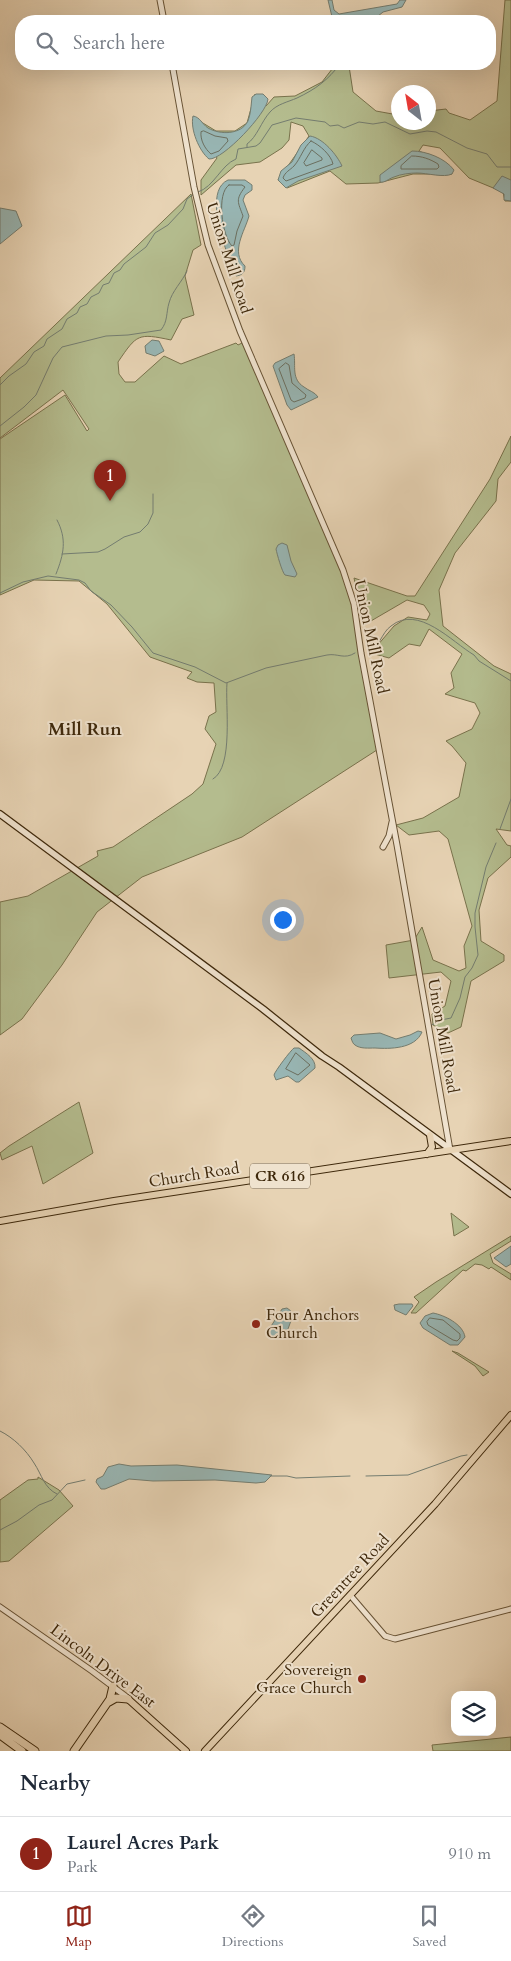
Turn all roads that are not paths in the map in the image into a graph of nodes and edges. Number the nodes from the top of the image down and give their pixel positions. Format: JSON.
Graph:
{"nodes":[{"id":1,"x":160,"y":0,"type":"edge"},
{"id":2,"x":163,"y":15,"type":"edge"},
{"id":3,"x":173,"y":70,"type":"edge"},
{"id":4,"x":0,"y":814,"type":"edge"},
{"id":5,"x":392,"y":819,"type":"junction"},
{"id":6,"x":383,"y":847,"type":"dead end"},
{"id":7,"x":430,"y":1135,"type":"junction"},
{"id":8,"x":511,"y":1141,"type":"edge"},
{"id":9,"x":450,"y":1150,"type":"junction"},
{"id":10,"x":427,"y":1154,"type":"junction"},
{"id":11,"x":511,"y":1194,"type":"edge"},
{"id":12,"x":0,"y":1221,"type":"edge"},
{"id":13,"x":511,"y":1416,"type":"edge"},
{"id":14,"x":350,"y":1595,"type":"junction"},
{"id":15,"x":0,"y":1607,"type":"edge"},
{"id":16,"x":511,"y":1609,"type":"edge"},
{"id":17,"x":113,"y":1686,"type":"junction"},
{"id":18,"x":128,"y":1699,"type":"junction"},
{"id":19,"x":107,"y":1703,"type":"junction"},
{"id":20,"x":0,"y":1727,"type":"edge"},
{"id":21,"x":0,"y":1735,"type":"edge"},
{"id":22,"x":22,"y":1751,"type":"edge"},
{"id":23,"x":36,"y":1751,"type":"edge"},
{"id":24,"x":74,"y":1751,"type":"edge"},
{"id":25,"x":186,"y":1751,"type":"edge"},
{"id":26,"x":205,"y":1751,"type":"edge"}],
"edges":[{"from":1,"to":2,"type":"street"},
{"from":3,"to":5,"type":"street","name":"Union Mill Road"},
{"from":4,"to":7,"type":"main road"},
{"from":5,"to":6,"type":"street"},
{"from":5,"to":9,"type":"street","name":"Union Mill Road"},
{"from":7,"to":9,"type":"main road"},
{"from":7,"to":10,"type":"main road"},
{"from":8,"to":9,"type":"main road","name":"Church Road","number":"CR 616"},
{"from":9,"to":10,"type":"main road","name":"Church Road","number":"CR 616"},
{"from":9,"to":11,"type":"main road"},
{"from":10,"to":12,"type":"main road","name":"Church Road","number":"CR 616"},
{"from":13,"to":14,"type":"main road","name":"Greentree Road"},
{"from":14,"to":16,"type":"street"},
{"from":14,"to":26,"type":"main road","name":"Greentree Road"},
{"from":15,"to":17,"type":"street","name":"Lincoln Drive East"},
{"from":17,"to":18,"type":"street","name":"Lincoln Drive East"},
{"from":17,"to":19,"type":"highway"},
{"from":18,"to":19,"type":"highway"},
{"from":18,"to":25,"type":"main road","name":"Lincoln Drive East"},
{"from":19,"to":24,"type":"highway"},
{"from":20,"to":23,"type":"highway"},
{"from":21,"to":22,"type":"highway"}]}
